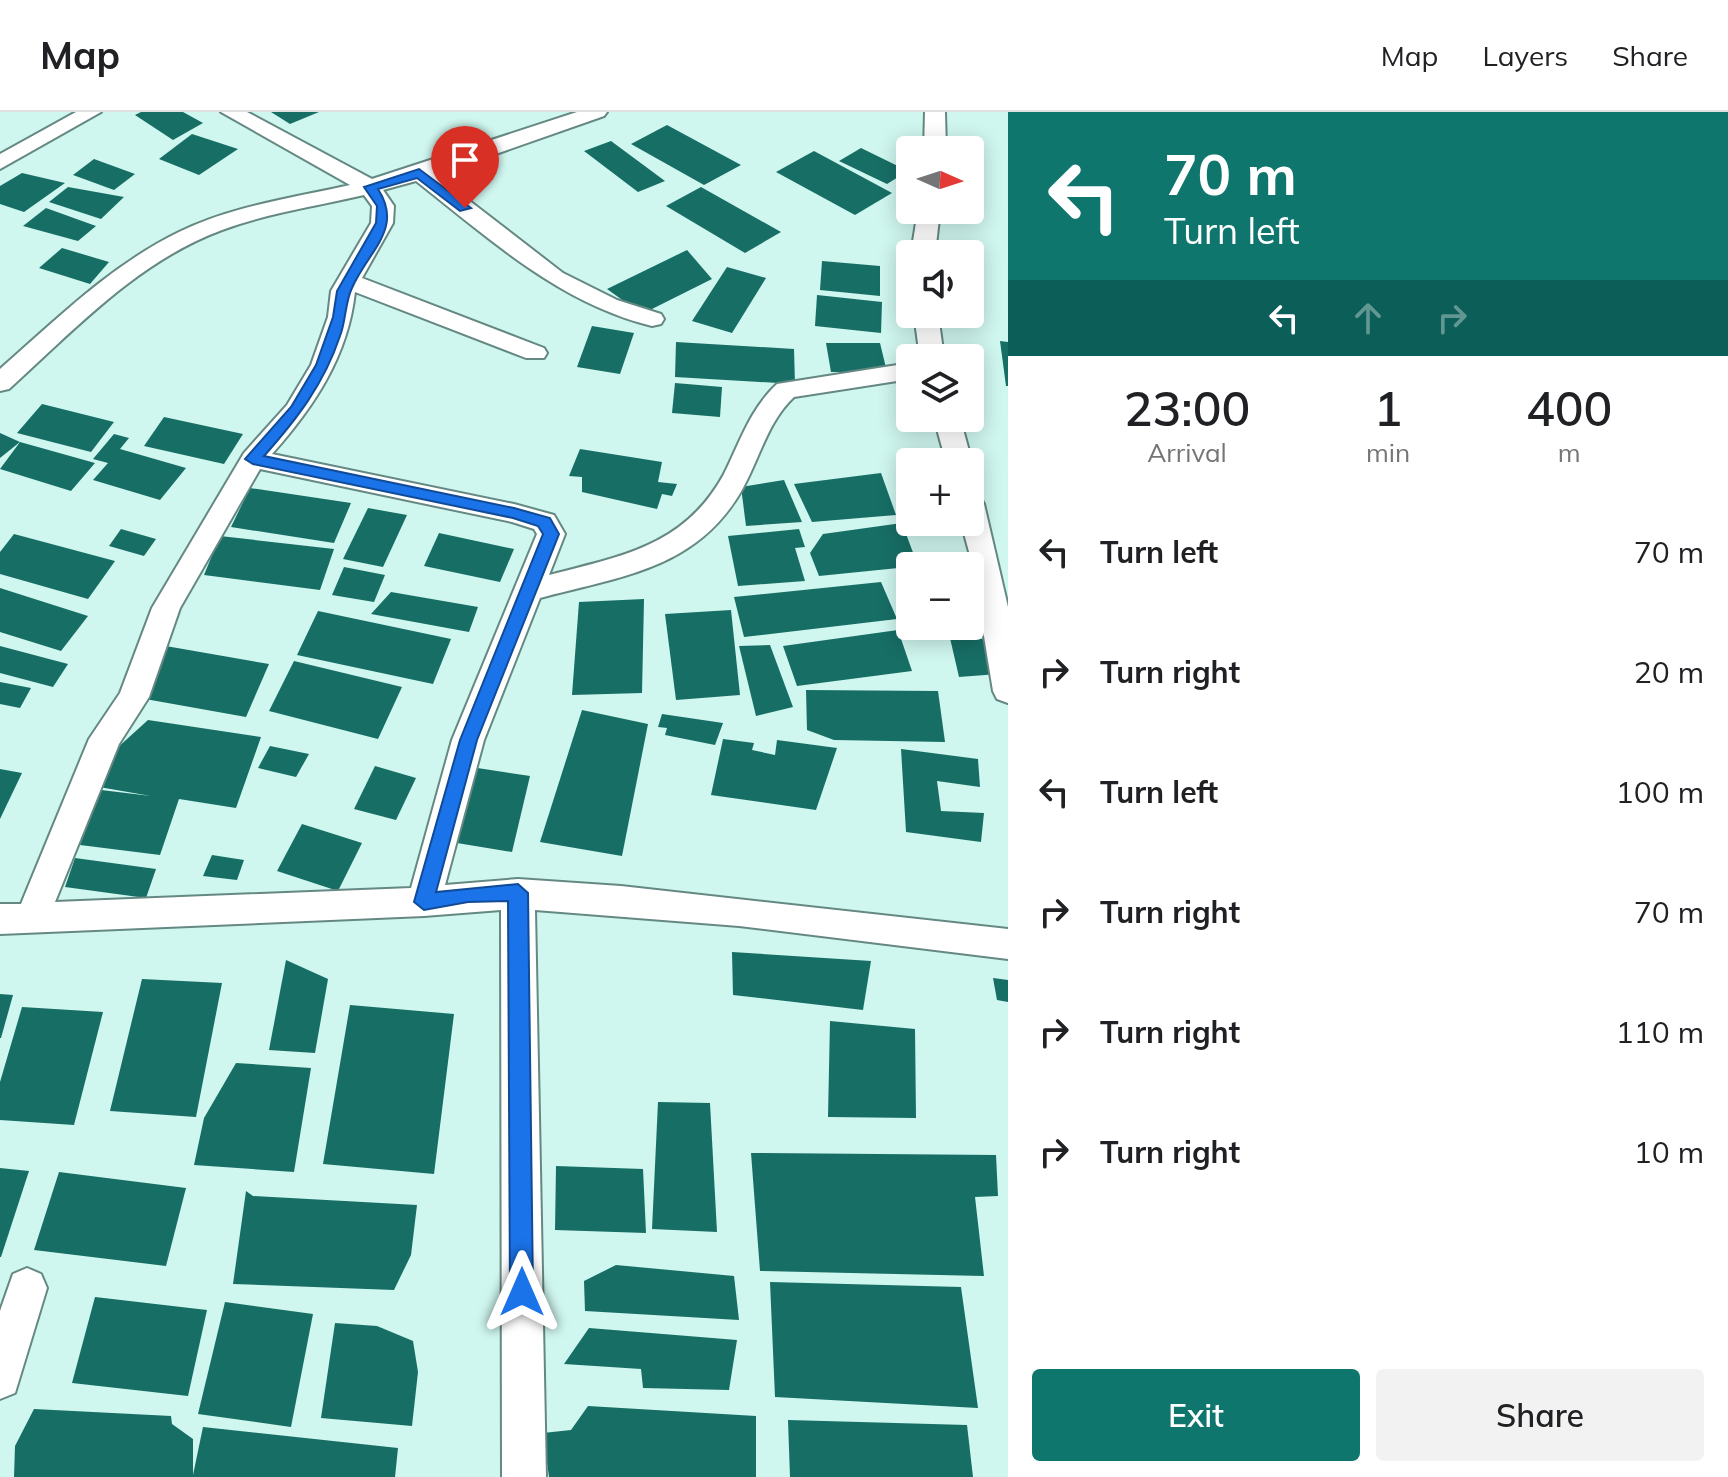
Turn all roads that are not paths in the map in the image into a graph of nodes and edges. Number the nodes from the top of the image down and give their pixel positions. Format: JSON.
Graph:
{"nodes":[{"id":1,"x":91,"y":112,"type":"edge"},
{"id":2,"x":231,"y":112,"type":"edge"},
{"id":3,"x":597,"y":112,"type":"edge"},
{"id":4,"x":935,"y":112,"type":"edge"},
{"id":5,"x":935,"y":136,"type":"edge"},
{"id":6,"x":0,"y":163,"type":"edge"},
{"id":7,"x":419,"y":173,"type":"junction"},
{"id":8,"x":370,"y":187,"type":"junction"},
{"id":9,"x":349,"y":281,"type":"junction"},
{"id":10,"x":652,"y":319,"type":"dead end"},
{"id":11,"x":535,"y":353,"type":"dead end"},
{"id":12,"x":896,"y":373,"type":"edge"},
{"id":13,"x":0,"y":383,"type":"edge"},
{"id":14,"x":253,"y":459,"type":"junction"},
{"id":15,"x":979,"y":536,"type":"edge"},
{"id":16,"x":531,"y":590,"type":"junction"},
{"id":17,"x":1008,"y":691,"type":"edge"},
{"id":18,"x":518,"y":893,"type":"junction"},
{"id":19,"x":424,"y":902,"type":"junction"},
{"id":20,"x":16,"y":919,"type":"edge"},
{"id":21,"x":1008,"y":944,"type":"edge"},
{"id":22,"x":27,"y":1288,"type":"dead end"},
{"id":23,"x":0,"y":1378,"type":"edge"},
{"id":24,"x":524,"y":1477,"type":"edge"}],
"edges":[{"from":1,"to":6,"type":"street"},
{"from":2,"to":8,"type":"street"},
{"from":3,"to":7,"type":"street"},
{"from":4,"to":5,"type":"street"},
{"from":7,"to":8,"type":"street"},
{"from":7,"to":10,"type":"street"},
{"from":8,"to":9,"type":"street"},
{"from":8,"to":13,"type":"street"},
{"from":9,"to":11,"type":"street"},
{"from":9,"to":14,"type":"street"},
{"from":12,"to":16,"type":"street"},
{"from":14,"to":16,"type":"street"},
{"from":14,"to":20,"type":"street"},
{"from":15,"to":17,"type":"street"},
{"from":16,"to":19,"type":"street"},
{"from":18,"to":19,"type":"street"},
{"from":18,"to":21,"type":"street"},
{"from":18,"to":24,"type":"street"},
{"from":19,"to":20,"type":"street"},
{"from":22,"to":23,"type":"street"}]}
